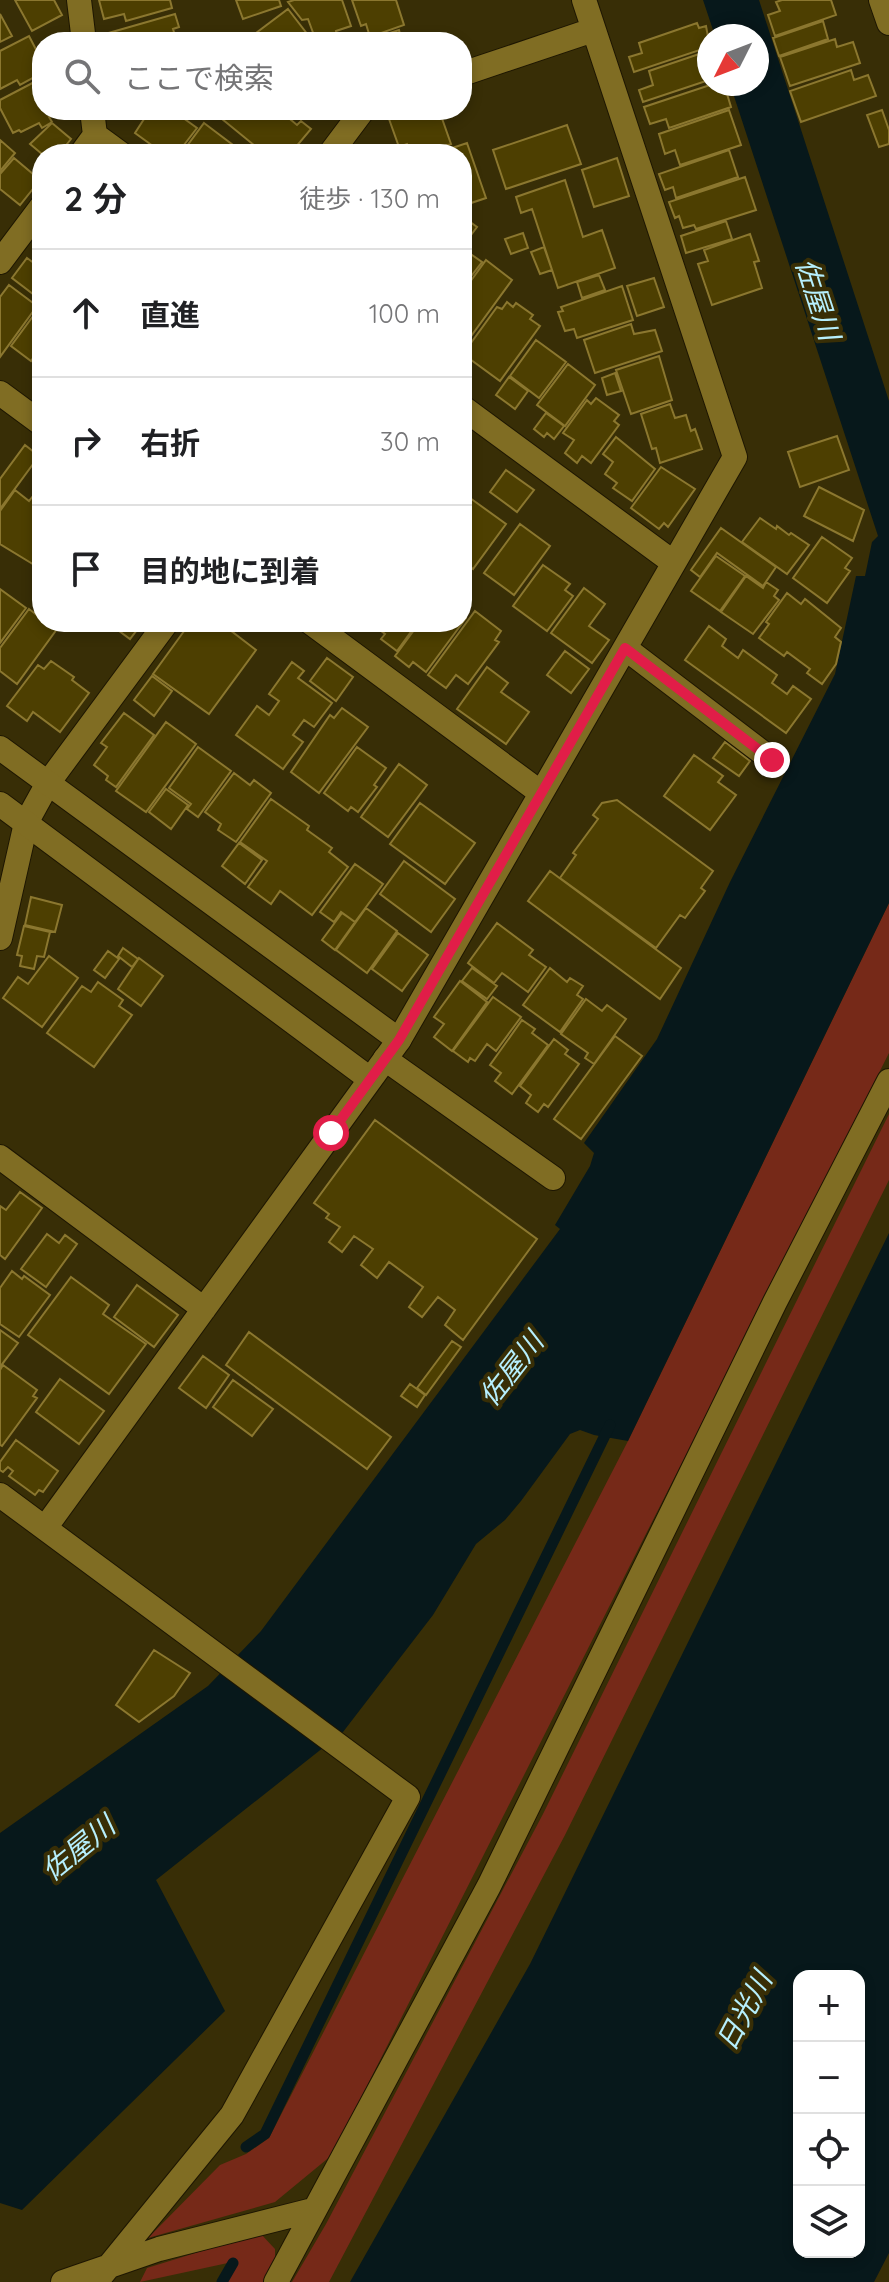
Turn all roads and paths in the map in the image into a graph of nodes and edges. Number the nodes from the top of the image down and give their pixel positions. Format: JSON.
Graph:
{"nodes":[{"id":1,"x":79,"y":0,"type":"edge"},
{"id":2,"x":584,"y":0,"type":"edge"},
{"id":3,"x":881,"y":0,"type":"edge"},
{"id":4,"x":889,"y":23,"type":"edge"},
{"id":5,"x":593,"y":30,"type":"junction"},
{"id":6,"x":83,"y":32,"type":"edge"},
{"id":7,"x":472,"y":71,"type":"edge"},
{"id":8,"x":91,"y":120,"type":"edge"},
{"id":9,"x":356,"y":120,"type":"edge"},
{"id":10,"x":88,"y":144,"type":"edge"},
{"id":11,"x":338,"y":144,"type":"edge"},
{"id":12,"x":32,"y":219,"type":"edge"},
{"id":13,"x":0,"y":262,"type":"edge"},
{"id":14,"x":0,"y":393,"type":"edge"},
{"id":15,"x":472,"y":414,"type":"edge"},
{"id":16,"x":32,"y":417,"type":"edge"},
{"id":17,"x":674,"y":563,"type":"junction"},
{"id":18,"x":160,"y":632,"type":"edge"},
{"id":19,"x":324,"y":632,"type":"edge"},
{"id":20,"x":625,"y":648,"type":"junction"},
{"id":21,"x":0,"y":748,"type":"edge"},
{"id":22,"x":772,"y":760,"type":"dead end"},
{"id":23,"x":48,"y":783,"type":"junction"},
{"id":24,"x":541,"y":793,"type":"junction"},
{"id":25,"x":0,"y":804,"type":"edge"},
{"id":26,"x":26,"y":823,"type":"junction"},
{"id":27,"x":0,"y":938,"type":"edge"},
{"id":28,"x":392,"y":1049,"type":"junction"},
{"id":29,"x":370,"y":1079,"type":"junction"},
{"id":30,"x":889,"y":1081,"type":"edge"},
{"id":31,"x":0,"y":1157,"type":"edge"},
{"id":32,"x":553,"y":1178,"type":"dead end"},
{"id":33,"x":204,"y":1309,"type":"junction"},
{"id":34,"x":0,"y":1495,"type":"edge"},
{"id":35,"x":45,"y":1528,"type":"junction"},
{"id":36,"x":313,"y":2210,"type":"junction"},
{"id":37,"x":101,"y":2274,"type":"edge"},
{"id":38,"x":63,"y":2282,"type":"edge"},
{"id":39,"x":276,"y":2282,"type":"edge"}],
"edges":[{"from":1,"to":6,"type":"street"},
{"from":2,"to":5,"type":"street"},
{"from":3,"to":4,"type":"street"},
{"from":5,"to":7,"type":"street"},
{"from":5,"to":17,"type":"street"},
{"from":8,"to":10,"type":"street"},
{"from":9,"to":11,"type":"street"},
{"from":12,"to":13,"type":"street"},
{"from":14,"to":16,"type":"street"},
{"from":15,"to":17,"type":"street"},
{"from":17,"to":20,"type":"street"},
{"from":18,"to":23,"type":"street"},
{"from":19,"to":24,"type":"street"},
{"from":20,"to":22,"type":"street"},
{"from":20,"to":24,"type":"street"},
{"from":21,"to":23,"type":"street"},
{"from":23,"to":26,"type":"street"},
{"from":23,"to":28,"type":"street"},
{"from":24,"to":28,"type":"street"},
{"from":25,"to":26,"type":"street"},
{"from":26,"to":27,"type":"street"},
{"from":26,"to":29,"type":"street"},
{"from":28,"to":29,"type":"street"},
{"from":28,"to":32,"type":"street"},
{"from":29,"to":33,"type":"street"},
{"from":30,"to":36,"type":"street"},
{"from":31,"to":33,"type":"street"},
{"from":33,"to":35,"type":"street"},
{"from":34,"to":35,"type":"street"},
{"from":35,"to":37,"type":"street"},
{"from":36,"to":37,"type":"street"},
{"from":36,"to":39,"type":"street"},
{"from":37,"to":38,"type":"street"}]}
